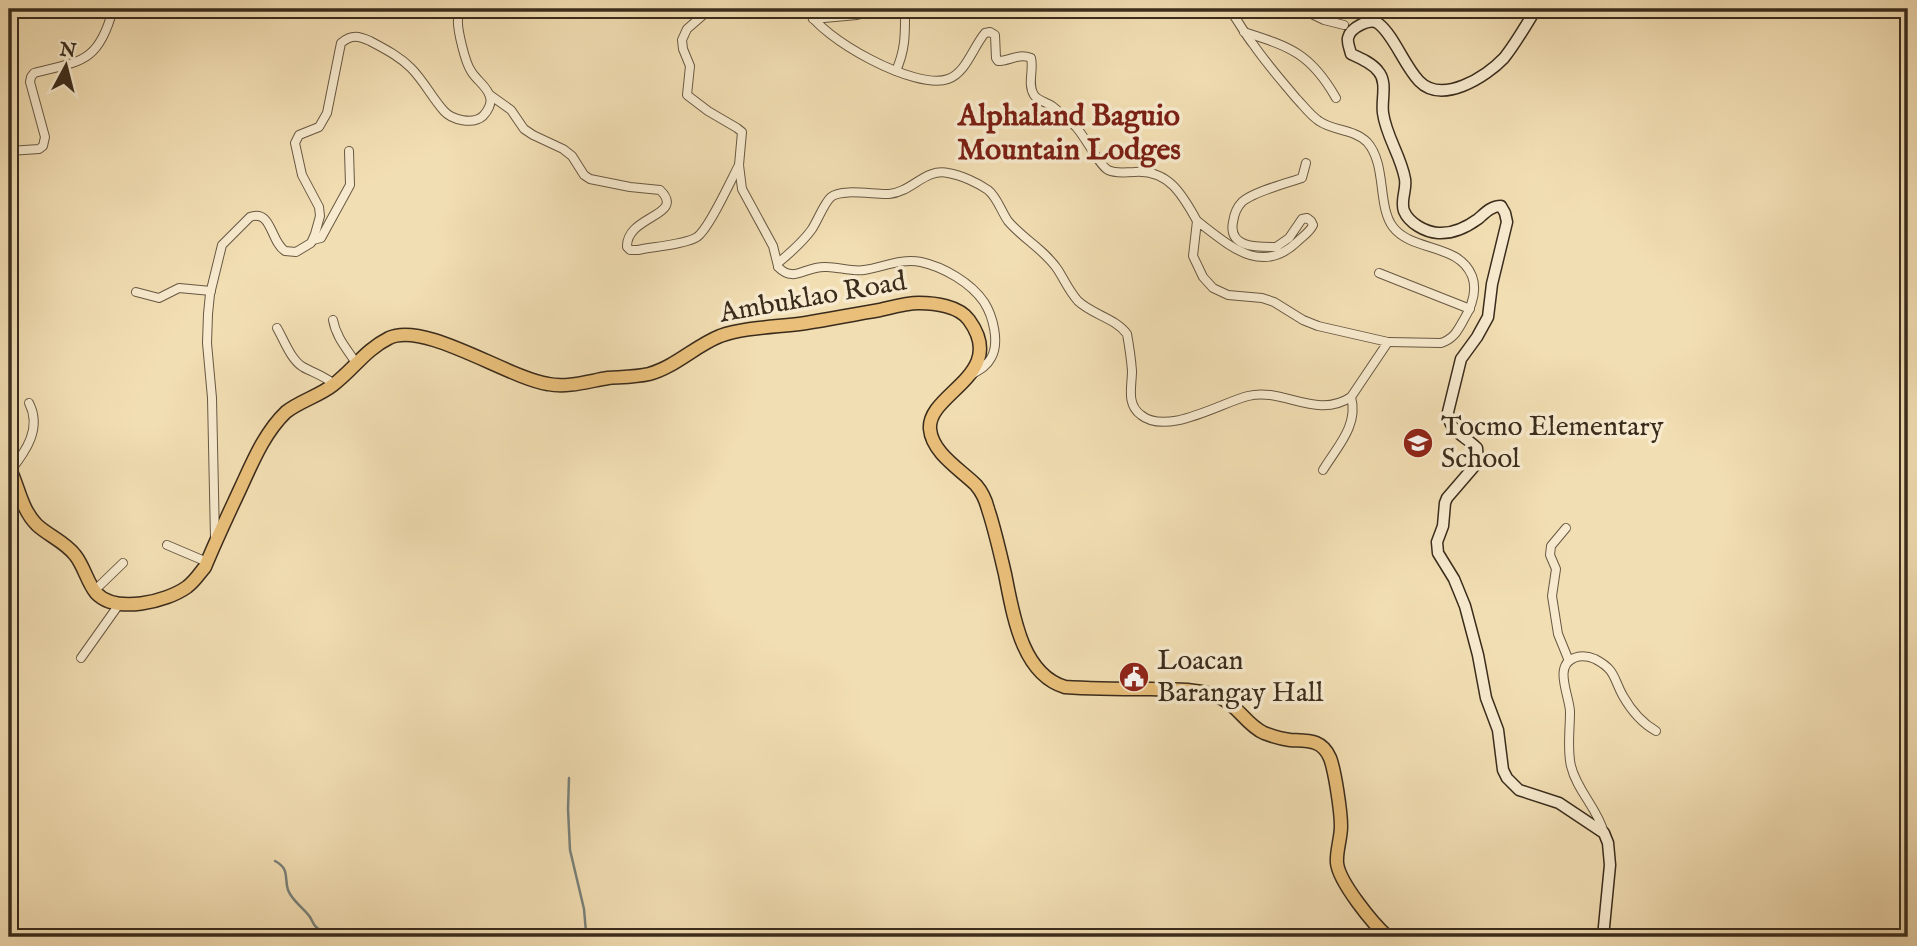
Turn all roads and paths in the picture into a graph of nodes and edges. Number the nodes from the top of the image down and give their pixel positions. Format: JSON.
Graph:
{"nodes":[{"id":1,"x":113,"y":9,"type":"edge"},
{"id":2,"x":461,"y":9,"type":"edge"},
{"id":3,"x":710,"y":9,"type":"edge"},
{"id":4,"x":807,"y":9,"type":"edge"},
{"id":5,"x":884,"y":9,"type":"edge"},
{"id":6,"x":905,"y":9,"type":"edge"},
{"id":7,"x":1229,"y":9,"type":"edge"},
{"id":8,"x":1301,"y":9,"type":"edge"},
{"id":9,"x":1536,"y":9,"type":"edge"},
{"id":10,"x":813,"y":19,"type":"junction"},
{"id":11,"x":1344,"y":25,"type":"dead end"},
{"id":12,"x":1244,"y":32,"type":"junction"},
{"id":13,"x":896,"y":71,"type":"junction"},
{"id":14,"x":490,"y":95,"type":"junction"},
{"id":15,"x":1336,"y":98,"type":"dead end"},
{"id":16,"x":9,"y":151,"type":"edge"},
{"id":17,"x":349,"y":152,"type":"dead end"},
{"id":18,"x":1306,"y":163,"type":"dead end"},
{"id":19,"x":739,"y":165,"type":"junction"},
{"id":20,"x":1197,"y":221,"type":"junction"},
{"id":21,"x":313,"y":240,"type":"junction"},
{"id":22,"x":773,"y":246,"type":"junction"},
{"id":23,"x":789,"y":254,"type":"junction"},
{"id":24,"x":778,"y":267,"type":"junction"},
{"id":25,"x":1379,"y":273,"type":"dead end"},
{"id":26,"x":211,"y":291,"type":"junction"},
{"id":27,"x":136,"y":292,"type":"dead end"},
{"id":28,"x":1470,"y":309,"type":"junction"},
{"id":29,"x":333,"y":320,"type":"dead end"},
{"id":30,"x":277,"y":328,"type":"dead end"},
{"id":31,"x":1388,"y":342,"type":"junction"},
{"id":32,"x":356,"y":363,"type":"junction"},
{"id":33,"x":969,"y":376,"type":"junction"},
{"id":34,"x":334,"y":384,"type":"junction"},
{"id":35,"x":1351,"y":397,"type":"junction"},
{"id":36,"x":29,"y":403,"type":"dead end"},
{"id":37,"x":10,"y":469,"type":"edge"},
{"id":38,"x":1323,"y":470,"type":"dead end"},
{"id":39,"x":1566,"y":528,"type":"dead end"},
{"id":40,"x":215,"y":542,"type":"junction"},
{"id":41,"x":167,"y":545,"type":"dead end"},
{"id":42,"x":207,"y":562,"type":"junction"},
{"id":43,"x":124,"y":563,"type":"dead end"},
{"id":44,"x":95,"y":590,"type":"junction"},
{"id":45,"x":120,"y":603,"type":"junction"},
{"id":46,"x":81,"y":658,"type":"dead end"},
{"id":47,"x":1569,"y":661,"type":"junction"},
{"id":48,"x":1656,"y":732,"type":"dead end"},
{"id":49,"x":1604,"y":833,"type":"junction"},
{"id":50,"x":1388,"y":937,"type":"edge"},
{"id":51,"x":1603,"y":937,"type":"edge"}],
"edges":[{"from":1,"to":16,"type":"street"},
{"from":2,"to":14,"type":"street"},
{"from":3,"to":19,"type":"street"},
{"from":4,"to":10,"type":"street"},
{"from":5,"to":10,"type":"street"},
{"from":6,"to":13,"type":"street"},
{"from":7,"to":12,"type":"street"},
{"from":8,"to":11,"type":"street"},
{"from":9,"to":49,"type":"street"},
{"from":10,"to":13,"type":"street"},
{"from":12,"to":15,"type":"street"},
{"from":12,"to":28,"type":"street"},
{"from":13,"to":20,"type":"street"},
{"from":14,"to":19,"type":"street"},
{"from":14,"to":21,"type":"street"},
{"from":17,"to":21,"type":"street"},
{"from":18,"to":20,"type":"street"},
{"from":19,"to":22,"type":"street"},
{"from":20,"to":31,"type":"street"},
{"from":21,"to":26,"type":"street"},
{"from":22,"to":23,"type":"street"},
{"from":22,"to":24,"type":"street"},
{"from":23,"to":24,"type":"street"},
{"from":23,"to":35,"type":"street"},
{"from":24,"to":33,"type":"street"},
{"from":25,"to":28,"type":"street"},
{"from":26,"to":27,"type":"street"},
{"from":26,"to":40,"type":"street"},
{"from":28,"to":31,"type":"street"},
{"from":29,"to":32,"type":"street"},
{"from":30,"to":34,"type":"street"},
{"from":31,"to":35,"type":"street"},
{"from":32,"to":33,"type":"main road","name":"Ambuklao Road"},
{"from":32,"to":34,"type":"main road","name":"Ambuklao Road"},
{"from":33,"to":50,"type":"main road","name":"Ambuklao Road"},
{"from":34,"to":40,"type":"main road","name":"Ambuklao Road"},
{"from":35,"to":38,"type":"street"},
{"from":36,"to":37,"type":"street"},
{"from":37,"to":44,"type":"main road"},
{"from":39,"to":47,"type":"street"},
{"from":40,"to":42,"type":"main road","name":"Ambuklao Road"},
{"from":41,"to":42,"type":"street"},
{"from":42,"to":45,"type":"main road","name":"Ambuklao Road"},
{"from":43,"to":44,"type":"street"},
{"from":44,"to":45,"type":"main road"},
{"from":45,"to":46,"type":"street"},
{"from":47,"to":48,"type":"street"},
{"from":47,"to":49,"type":"street"},
{"from":49,"to":51,"type":"street"}]}
